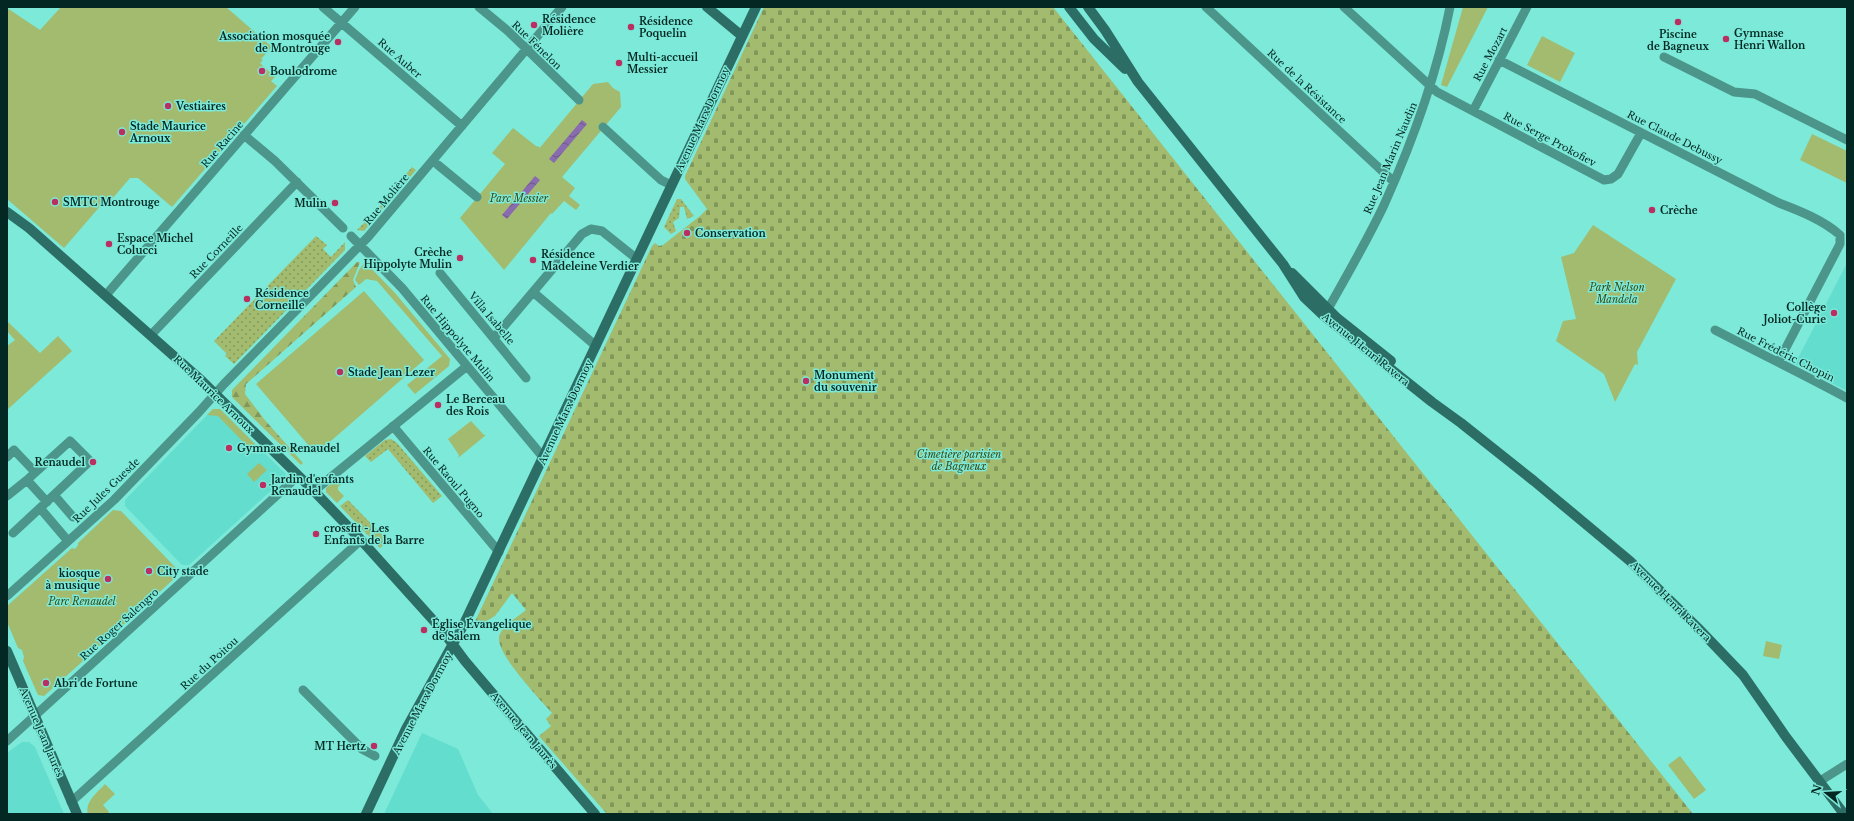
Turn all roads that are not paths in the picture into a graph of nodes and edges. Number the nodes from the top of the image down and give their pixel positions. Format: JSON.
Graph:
{"nodes":[{"id":1,"x":323,"y":7,"type":"edge"},
{"id":2,"x":355,"y":7,"type":"edge"},
{"id":3,"x":479,"y":7,"type":"edge"},
{"id":4,"x":562,"y":7,"type":"edge"},
{"id":5,"x":708,"y":7,"type":"edge"},
{"id":6,"x":756,"y":7,"type":"edge"},
{"id":7,"x":1069,"y":7,"type":"edge"},
{"id":8,"x":1206,"y":7,"type":"edge"},
{"id":9,"x":1344,"y":7,"type":"edge"},
{"id":10,"x":1450,"y":7,"type":"edge"},
{"id":11,"x":1527,"y":7,"type":"edge"},
{"id":12,"x":1092,"y":9,"type":"edge"},
{"id":13,"x":341,"y":22,"type":"junction"},
{"id":14,"x":742,"y":36,"type":"junction"},
{"id":15,"x":526,"y":50,"type":"junction"},
{"id":16,"x":1664,"y":57,"type":"dead end"},
{"id":17,"x":1499,"y":60,"type":"junction"},
{"id":18,"x":1138,"y":82,"type":"junction"},
{"id":19,"x":1430,"y":87,"type":"junction"},
{"id":20,"x":579,"y":100,"type":"dead end"},
{"id":21,"x":1473,"y":111,"type":"junction"},
{"id":22,"x":462,"y":126,"type":"junction"},
{"id":23,"x":604,"y":127,"type":"dead end"},
{"id":24,"x":1641,"y":133,"type":"junction"},
{"id":25,"x":244,"y":135,"type":"junction"},
{"id":26,"x":1847,"y":140,"type":"edge"},
{"id":27,"x":438,"y":165,"type":"dead end"},
{"id":28,"x":297,"y":182,"type":"junction"},
{"id":29,"x":1393,"y":182,"type":"junction"},
{"id":30,"x":671,"y":185,"type":"junction"},
{"id":31,"x":477,"y":197,"type":"dead end"},
{"id":32,"x":7,"y":212,"type":"edge"},
{"id":33,"x":343,"y":228,"type":"dead end"},
{"id":34,"x":351,"y":236,"type":"dead end"},
{"id":35,"x":360,"y":245,"type":"junction"},
{"id":36,"x":637,"y":259,"type":"junction"},
{"id":37,"x":1283,"y":264,"type":"junction"},
{"id":38,"x":440,"y":273,"type":"dead end"},
{"id":39,"x":533,"y":292,"type":"junction"},
{"id":40,"x":106,"y":296,"type":"junction"},
{"id":41,"x":1328,"y":309,"type":"junction"},
{"id":42,"x":1715,"y":330,"type":"dead end"},
{"id":43,"x":151,"y":335,"type":"junction"},
{"id":44,"x":494,"y":338,"type":"junction"},
{"id":45,"x":596,"y":346,"type":"junction"},
{"id":46,"x":1779,"y":361,"type":"junction"},
{"id":47,"x":467,"y":366,"type":"junction"},
{"id":48,"x":526,"y":378,"type":"dead end"},
{"id":49,"x":215,"y":394,"type":"junction"},
{"id":50,"x":1847,"y":398,"type":"edge"},
{"id":51,"x":1461,"y":423,"type":"junction"},
{"id":52,"x":393,"y":426,"type":"junction"},
{"id":53,"x":7,"y":457,"type":"edge"},
{"id":54,"x":544,"y":457,"type":"junction"},
{"id":55,"x":35,"y":472,"type":"junction"},
{"id":56,"x":298,"y":476,"type":"junction"},
{"id":57,"x":27,"y":480,"type":"junction"},
{"id":58,"x":314,"y":491,"type":"junction"},
{"id":59,"x":54,"y":495,"type":"junction"},
{"id":60,"x":7,"y":496,"type":"edge"},
{"id":61,"x":43,"y":505,"type":"junction"},
{"id":62,"x":73,"y":517,"type":"dead end"},
{"id":63,"x":13,"y":533,"type":"dead end"},
{"id":64,"x":361,"y":540,"type":"junction"},
{"id":65,"x":68,"y":541,"type":"junction"},
{"id":66,"x":499,"y":552,"type":"junction"},
{"id":67,"x":7,"y":596,"type":"edge"},
{"id":68,"x":454,"y":645,"type":"junction"},
{"id":69,"x":7,"y":650,"type":"edge"},
{"id":70,"x":303,"y":690,"type":"dead end"},
{"id":71,"x":35,"y":716,"type":"junction"},
{"id":72,"x":7,"y":741,"type":"edge"},
{"id":73,"x":375,"y":756,"type":"dead end"},
{"id":74,"x":1847,"y":764,"type":"edge"},
{"id":75,"x":1820,"y":781,"type":"junction"},
{"id":76,"x":72,"y":802,"type":"junction"},
{"id":77,"x":77,"y":814,"type":"edge"},
{"id":78,"x":366,"y":814,"type":"edge"},
{"id":79,"x":595,"y":814,"type":"edge"},
{"id":80,"x":1844,"y":814,"type":"edge"}],
"edges":[{"from":1,"to":13,"type":"street","name":"Rue Auber"},
{"from":2,"to":13,"type":"street","name":"Rue Racine"},
{"from":3,"to":15,"type":"street","name":"Rue Fénelon"},
{"from":4,"to":15,"type":"street","name":"Rue Molière"},
{"from":5,"to":14,"type":"street"},
{"from":6,"to":14,"type":"street","name":"Avenue Marx Dormoy"},
{"from":7,"to":18,"type":"street","name":"Avenue Henri Ravera"},
{"from":8,"to":29,"type":"street","name":"Rue de la Résistance"},
{"from":9,"to":19,"type":"street","name":"Rue Serge Prokofiev"},
{"from":10,"to":19,"type":"street","name":"Rue Jean Marin Naudin"},
{"from":11,"to":17,"type":"street","name":"Rue Mozart"},
{"from":12,"to":18,"type":"street","name":"Avenue Henri Ravera"},
{"from":13,"to":22,"type":"street","name":"Rue Auber"},
{"from":13,"to":25,"type":"street","name":"Rue Racine"},
{"from":14,"to":30,"type":"street","name":"Avenue Marx Dormoy"},
{"from":15,"to":20,"type":"street","name":"Rue Fénelon"},
{"from":15,"to":22,"type":"street","name":"Rue Molière"},
{"from":16,"to":26,"type":"street"},
{"from":17,"to":21,"type":"street","name":"Rue Mozart"},
{"from":17,"to":24,"type":"street","name":"Rue Claude Debussy"},
{"from":18,"to":37,"type":"street","name":"Avenue Henri Ravera"},
{"from":19,"to":21,"type":"street","name":"Rue Serge Prokofiev"},
{"from":19,"to":29,"type":"street","name":"Rue Jean Marin Naudin"},
{"from":21,"to":24,"type":"street","name":"Rue Serge Prokofiev"},
{"from":22,"to":35,"type":"street","name":"Rue Molière"},
{"from":23,"to":30,"type":"street"},
{"from":24,"to":46,"type":"street","name":"Rue Claude Debussy"},
{"from":25,"to":28,"type":"street"},
{"from":25,"to":40,"type":"street","name":"Rue Racine"},
{"from":27,"to":31,"type":"street"},
{"from":28,"to":33,"type":"street"},
{"from":28,"to":43,"type":"street","name":"Rue Corneille"},
{"from":29,"to":41,"type":"street","name":"Rue Jean Marin Naudin"},
{"from":30,"to":36,"type":"street","name":"Avenue Marx Dormoy"},
{"from":32,"to":40,"type":"street","name":"Rue Maurice Arnoux"},
{"from":34,"to":35,"type":"street","name":"Rue Hippolyte Mulin"},
{"from":35,"to":47,"type":"street","name":"Rue Hippolyte Mulin"},
{"from":35,"to":49,"type":"street","name":"Rue Molière"},
{"from":36,"to":39,"type":"street"},
{"from":36,"to":45,"type":"street","name":"Avenue Marx Dormoy"},
{"from":37,"to":41,"type":"street","name":"Avenue Henri Ravera"},
{"from":37,"to":51,"type":"street","name":"Avenue Henri Ravera"},
{"from":38,"to":44,"type":"street","name":"Villa Isabelle"},
{"from":39,"to":44,"type":"street"},
{"from":39,"to":45,"type":"street"},
{"from":40,"to":43,"type":"street","name":"Rue Maurice Arnoux"},
{"from":41,"to":51,"type":"street","name":"Avenue Henri Ravera"},
{"from":42,"to":46,"type":"street","name":"Rue Frédéric Chopin"},
{"from":43,"to":49,"type":"street","name":"Rue Maurice Arnoux"},
{"from":44,"to":48,"type":"street","name":"Villa Isabelle"},
{"from":45,"to":54,"type":"street","name":"Avenue Marx Dormoy"},
{"from":46,"to":50,"type":"street","name":"Rue Frédéric Chopin"},
{"from":47,"to":52,"type":"street"},
{"from":47,"to":54,"type":"street","name":"Rue Hippolyte Mulin"},
{"from":49,"to":56,"type":"street","name":"Rue Maurice Arnoux"},
{"from":49,"to":65,"type":"street","name":"Rue Jules Guesde"},
{"from":51,"to":75,"type":"street","name":"Avenue Henri Ravera"},
{"from":52,"to":58,"type":"street"},
{"from":52,"to":66,"type":"street","name":"Rue Raoul Pugno"},
{"from":53,"to":55,"type":"street"},
{"from":54,"to":66,"type":"street","name":"Avenue Marx Dormoy"},
{"from":55,"to":57,"type":"street"},
{"from":55,"to":59,"type":"street"},
{"from":56,"to":58,"type":"street","name":"Rue Maurice Arnoux"},
{"from":56,"to":71,"type":"street","name":"Rue Roger Salengro"},
{"from":57,"to":60,"type":"street"},
{"from":57,"to":61,"type":"street"},
{"from":58,"to":64,"type":"street","name":"Rue Maurice Arnoux"},
{"from":59,"to":61,"type":"street"},
{"from":59,"to":62,"type":"street"},
{"from":61,"to":63,"type":"street"},
{"from":61,"to":65,"type":"street"},
{"from":64,"to":68,"type":"street","name":"Rue Maurice Arnoux"},
{"from":64,"to":76,"type":"street","name":"Rue du Poitou"},
{"from":65,"to":67,"type":"street","name":"Rue Jules Guesde"},
{"from":66,"to":68,"type":"street","name":"Avenue Marx Dormoy"},
{"from":68,"to":78,"type":"street","name":"Avenue Marx Dormoy"},
{"from":68,"to":79,"type":"street","name":"Avenue Jean Jaurès"},
{"from":69,"to":71,"type":"street","name":"Avenue Jean Jaurès"},
{"from":70,"to":73,"type":"street"},
{"from":71,"to":72,"type":"street","name":"Rue Roger Salengro"},
{"from":71,"to":76,"type":"street","name":"Avenue Jean Jaurès"},
{"from":74,"to":75,"type":"street"},
{"from":75,"to":80,"type":"street","name":"Avenue Henri Ravera"},
{"from":76,"to":77,"type":"street","name":"Avenue Jean Jaurès"}]}
